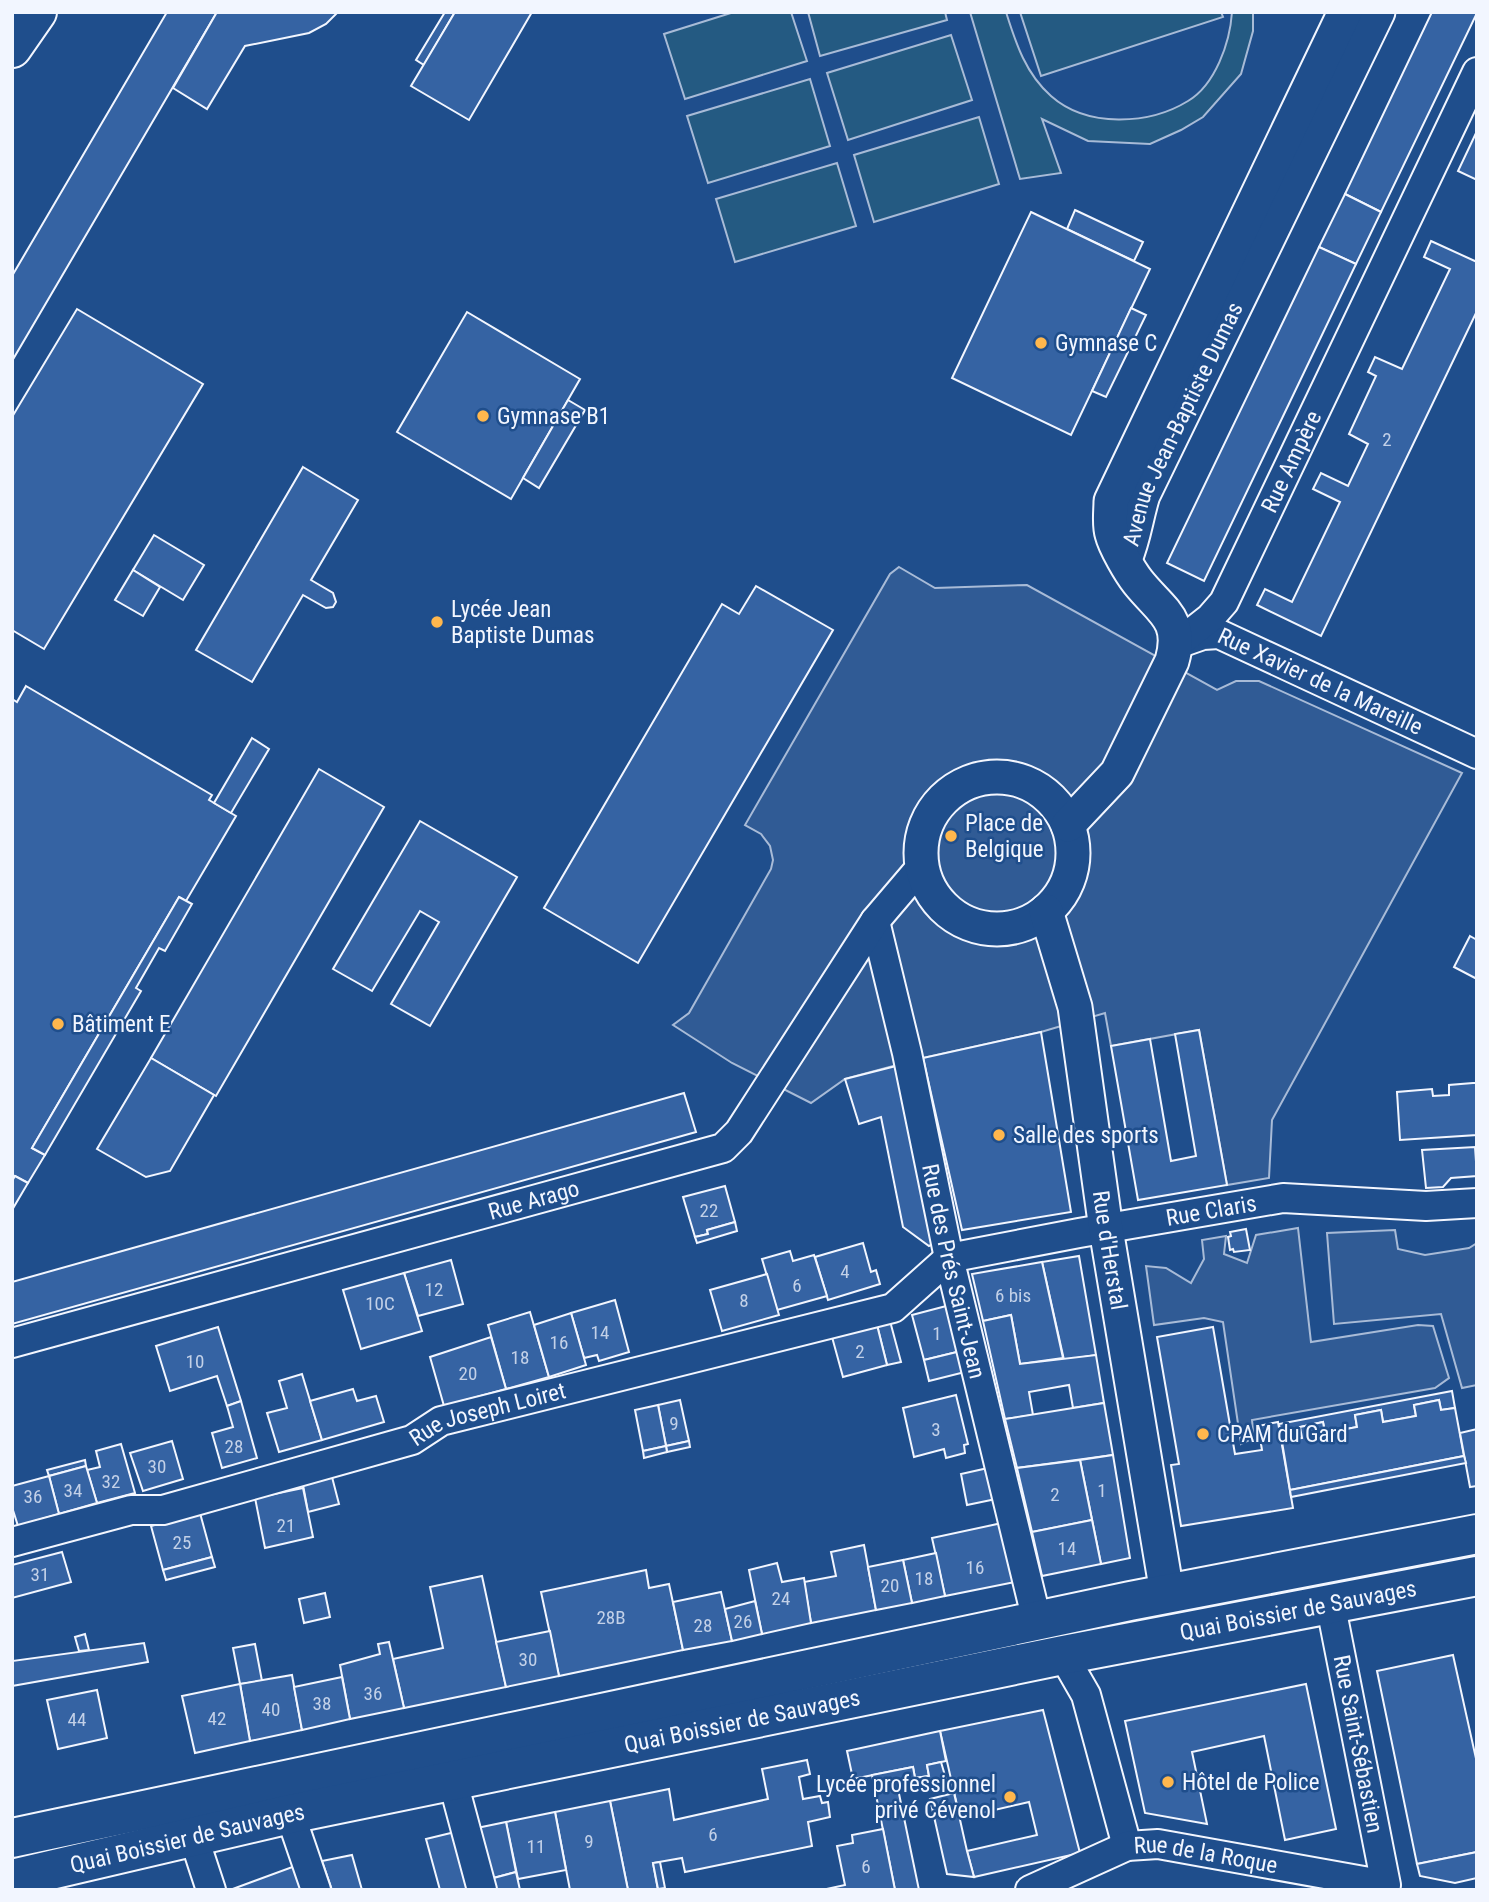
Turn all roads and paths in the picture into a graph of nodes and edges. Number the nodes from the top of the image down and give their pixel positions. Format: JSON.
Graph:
{"nodes":[{"id":1,"x":37,"y":12,"type":"edge"},
{"id":2,"x":1345,"y":12,"type":"edge"},
{"id":3,"x":1378,"y":12,"type":"edge"},
{"id":4,"x":12,"y":48,"type":"edge"},
{"id":5,"x":1477,"y":72,"type":"edge"},
{"id":6,"x":1125,"y":559,"type":"junction"},
{"id":7,"x":1177,"y":643,"type":"junction"},
{"id":8,"x":1477,"y":754,"type":"edge"},
{"id":9,"x":1068,"y":825,"type":"junction"},
{"id":10,"x":921,"y":867,"type":"junction"},
{"id":11,"x":1046,"y":911,"type":"junction"},
{"id":12,"x":875,"y":921,"type":"junction"},
{"id":13,"x":1477,"y":1203,"type":"edge"},
{"id":14,"x":1106,"y":1229,"type":"junction"},
{"id":15,"x":949,"y":1258,"type":"junction"},
{"id":16,"x":12,"y":1343,"type":"edge"},
{"id":17,"x":1477,"y":1534,"type":"edge"},
{"id":18,"x":12,"y":1542,"type":"edge"},
{"id":19,"x":1477,"y":1576,"type":"edge"},
{"id":20,"x":1167,"y":1593,"type":"junction"},
{"id":21,"x":1330,"y":1602,"type":"junction"},
{"id":22,"x":1037,"y":1621,"type":"junction"},
{"id":23,"x":1173,"y":1632,"type":"junction"},
{"id":24,"x":1063,"y":1655,"type":"junction"},
{"id":25,"x":453,"y":1782,"type":"junction"},
{"id":26,"x":290,"y":1814,"type":"junction"},
{"id":27,"x":193,"y":1835,"type":"junction"},
{"id":28,"x":12,"y":1838,"type":"edge"},
{"id":29,"x":1128,"y":1846,"type":"junction"},
{"id":30,"x":12,"y":1879,"type":"edge"},
{"id":31,"x":1386,"y":1885,"type":"joint"},
{"id":32,"x":211,"y":1890,"type":"edge"},
{"id":33,"x":316,"y":1890,"type":"edge"},
{"id":34,"x":482,"y":1890,"type":"edge"},
{"id":35,"x":1030,"y":1890,"type":"edge"}],
"edges":[{"from":1,"to":4,"type":"main road"},
{"from":2,"to":6,"type":"street","name":"Avenue Jean-Baptiste Dumas"},
{"from":3,"to":6,"type":"street","name":"Avenue Jean-Baptiste Dumas"},
{"from":5,"to":7,"type":"street","name":"Rue Ampère"},
{"from":6,"to":7,"type":"street"},
{"from":7,"to":8,"type":"street","name":"Rue Xavier de la Mareille"},
{"from":7,"to":9,"type":"street"},
{"from":9,"to":10,"type":"street"},
{"from":9,"to":11,"type":"street"},
{"from":10,"to":11,"type":"street"},
{"from":10,"to":12,"type":"street","name":"Rue Arago"},
{"from":11,"to":14,"type":"street","name":"Rue d'Herstal"},
{"from":12,"to":15,"type":"street","name":"Rue des Prés Saint-Jean"},
{"from":12,"to":16,"type":"street","name":"Rue Arago"},
{"from":13,"to":14,"type":"street","name":"Rue Claris"},
{"from":14,"to":15,"type":"street","name":"Rue Claris"},
{"from":14,"to":20,"type":"street","name":"Rue d'Herstal"},
{"from":15,"to":18,"type":"street","name":"Rue Joseph Loiret"},
{"from":15,"to":22,"type":"street","name":"Rue des Prés Saint-Jean"},
{"from":17,"to":20,"type":"main road","name":"Quai Boissier de Sauvages"},
{"from":19,"to":21,"type":"main road","name":"Quai Boissier de Sauvages"},
{"from":20,"to":22,"type":"main road","name":"Quai Boissier de Sauvages"},
{"from":20,"to":23,"type":"main road"},
{"from":21,"to":23,"type":"main road","name":"Quai Boissier de Sauvages"},
{"from":21,"to":31,"type":"street","name":"Rue Saint-Sébastien"},
{"from":22,"to":24,"type":"main road"},
{"from":22,"to":28,"type":"main road","name":"Quai Boissier de Sauvages"},
{"from":23,"to":24,"type":"main road","name":"Quai Boissier de Sauvages"},
{"from":24,"to":25,"type":"main road","name":"Quai Boissier de Sauvages"},
{"from":24,"to":29,"type":"street"},
{"from":25,"to":26,"type":"main road","name":"Quai Boissier de Sauvages"},
{"from":25,"to":34,"type":"street"},
{"from":26,"to":27,"type":"main road","name":"Quai Boissier de Sauvages"},
{"from":26,"to":33,"type":"street"},
{"from":27,"to":30,"type":"main road","name":"Quai Boissier de Sauvages"},
{"from":27,"to":32,"type":"street"},
{"from":29,"to":31,"type":"street","name":"Rue de la Roque"},
{"from":29,"to":35,"type":"street","name":"Rue de la Roque"}]}
